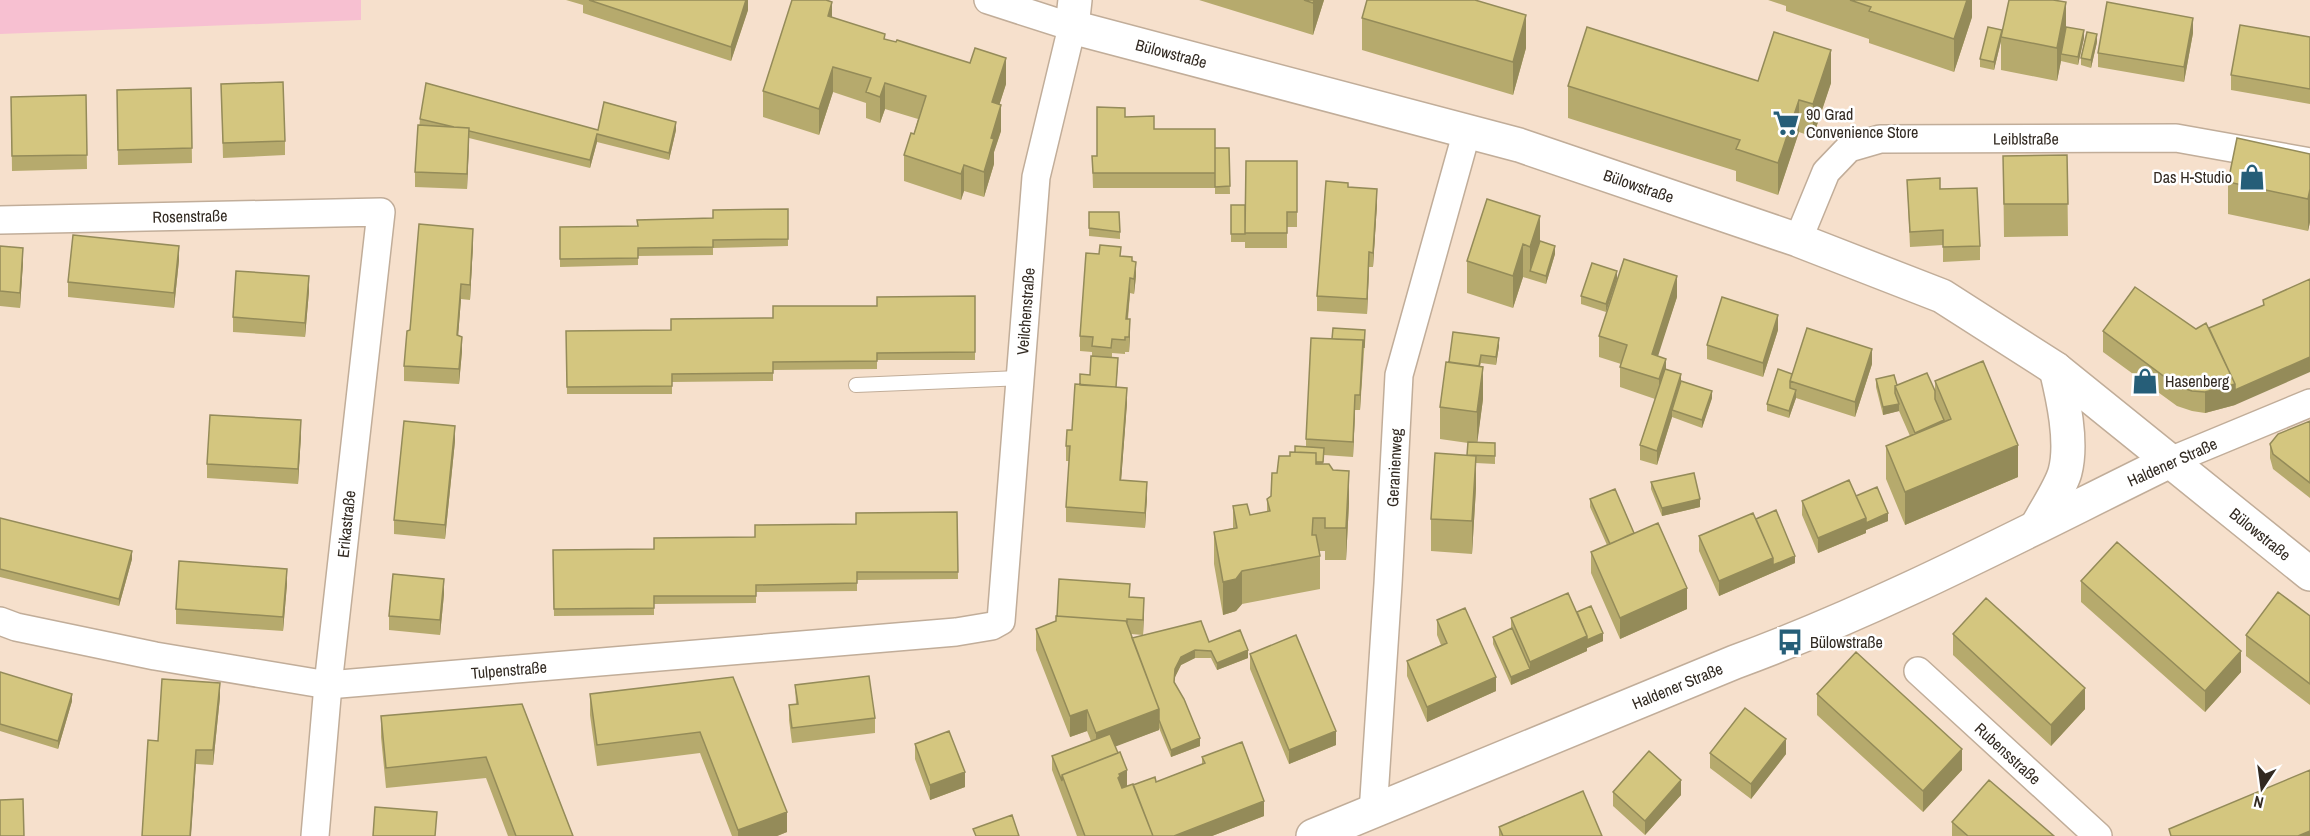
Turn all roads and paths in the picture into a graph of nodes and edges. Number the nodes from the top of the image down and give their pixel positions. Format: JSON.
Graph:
{"nodes":[{"id":1,"x":988,"y":0,"type":"edge"},
{"id":2,"x":1073,"y":13,"type":"edge"},
{"id":3,"x":1467,"y":131,"type":"junction"},
{"id":4,"x":2310,"y":162,"type":"edge"},
{"id":5,"x":381,"y":212,"type":"joint"},
{"id":6,"x":0,"y":220,"type":"edge"},
{"id":7,"x":1798,"y":240,"type":"junction"},
{"id":8,"x":2056,"y":369,"type":"junction"},
{"id":9,"x":1022,"y":378,"type":"junction"},
{"id":10,"x":856,"y":385,"type":"dead end"},
{"id":11,"x":2310,"y":403,"type":"edge"},
{"id":12,"x":2170,"y":461,"type":"junction"},
{"id":13,"x":2037,"y":526,"type":"junction"},
{"id":14,"x":2310,"y":574,"type":"edge"},
{"id":15,"x":1003,"y":601,"type":"joint"},
{"id":16,"x":0,"y":621,"type":"edge"},
{"id":17,"x":1918,"y":671,"type":"dead end"},
{"id":18,"x":328,"y":685,"type":"junction"},
{"id":19,"x":1373,"y":813,"type":"junction"},
{"id":20,"x":315,"y":836,"type":"edge"},
{"id":21,"x":1313,"y":836,"type":"edge"},
{"id":22,"x":2098,"y":836,"type":"edge"}],
"edges":[{"from":1,"to":2,"type":"street","name":"Bülowstraße"},
{"from":2,"to":3,"type":"main road","name":"Bülowstraße"},
{"from":2,"to":9,"type":"street","name":"Veilchenstraße"},
{"from":3,"to":7,"type":"main road","name":"Bülowstraße"},
{"from":3,"to":19,"type":"street","name":"Geranienweg"},
{"from":4,"to":7,"type":"street","name":"Leiblstraße"},
{"from":5,"to":6,"type":"street","name":"Rosenstraße"},
{"from":5,"to":18,"type":"street","name":"Erikastraße"},
{"from":7,"to":8,"type":"main road","name":"Bülowstraße"},
{"from":8,"to":12,"type":"main road","name":"Bülowstraße"},
{"from":8,"to":13,"type":"main road"},
{"from":9,"to":10,"type":"lane"},
{"from":9,"to":15,"type":"street","name":"Veilchenstraße"},
{"from":11,"to":12,"type":"street","name":"Haldener Straße"},
{"from":12,"to":13,"type":"main road","name":"Haldener Straße"},
{"from":12,"to":14,"type":"main road","name":"Bülowstraße"},
{"from":13,"to":19,"type":"main road","name":"Haldener Straße"},
{"from":15,"to":18,"type":"street","name":"Tulpenstraße"},
{"from":16,"to":18,"type":"street","name":"Tulpenstraße"},
{"from":17,"to":22,"type":"street","name":"Rubensstraße"},
{"from":18,"to":20,"type":"street","name":"Erikastraße"},
{"from":19,"to":21,"type":"main road","name":"Haldener Straße"}]}
